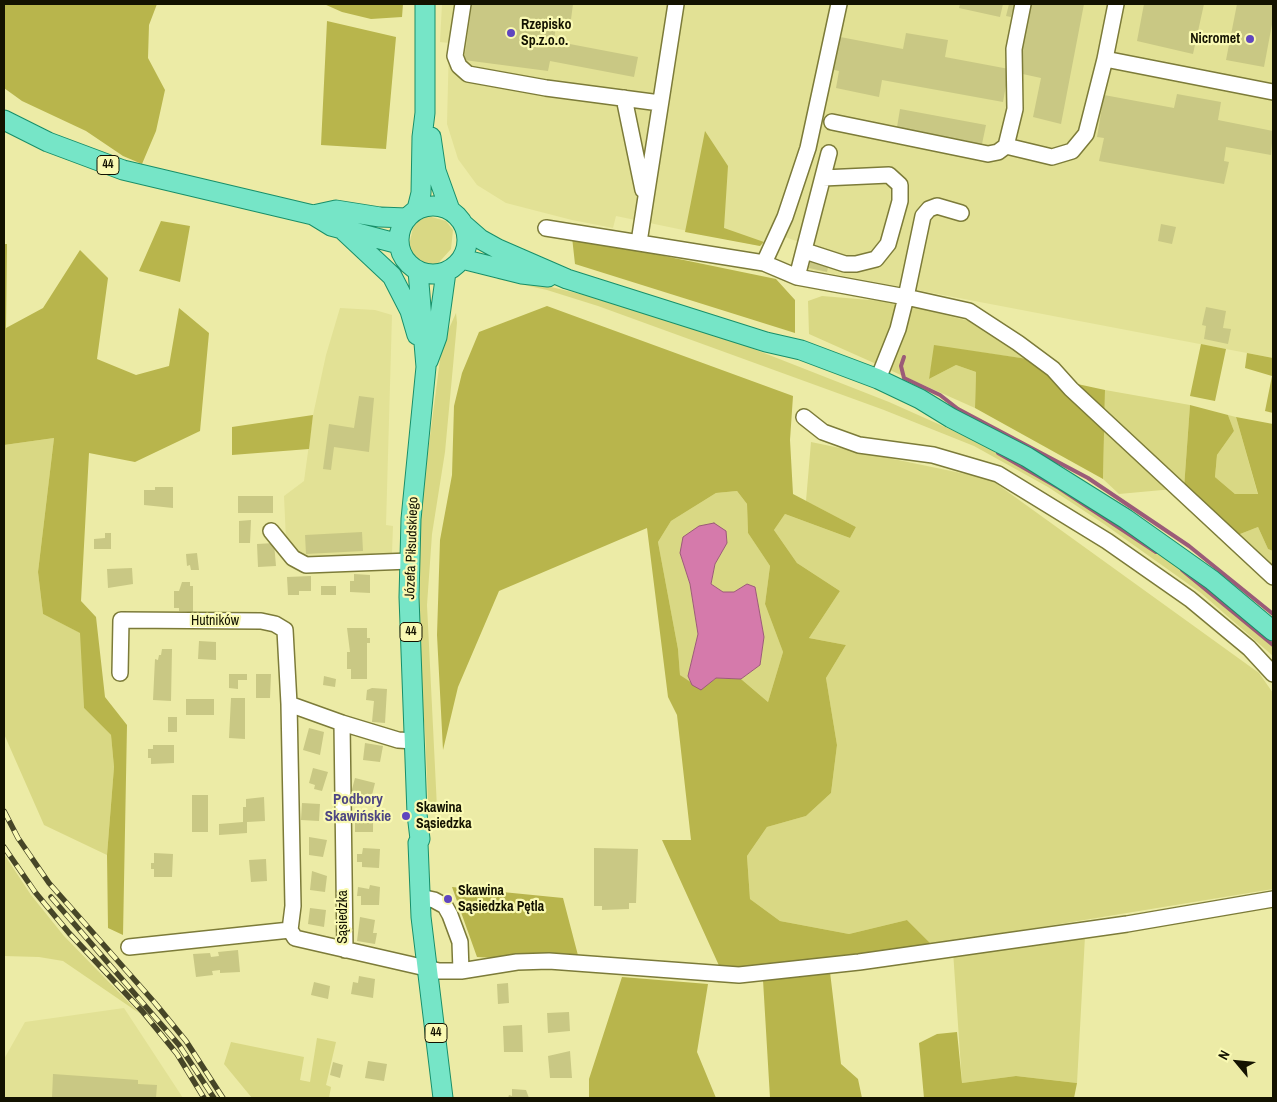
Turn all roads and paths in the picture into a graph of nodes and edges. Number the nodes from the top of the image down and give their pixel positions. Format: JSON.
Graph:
{"nodes":[{"id":1,"x":426,"y":4,"type":"edge"},
{"id":2,"x":463,"y":4,"type":"edge"},
{"id":3,"x":676,"y":4,"type":"edge"},
{"id":4,"x":840,"y":4,"type":"edge"},
{"id":5,"x":1022,"y":4,"type":"edge"},
{"id":6,"x":1116,"y":4,"type":"edge"},
{"id":7,"x":1105,"y":59,"type":"junction"},
{"id":8,"x":1273,"y":92,"type":"edge"},
{"id":9,"x":624,"y":98,"type":"junction"},
{"id":10,"x":660,"y":103,"type":"junction"},
{"id":11,"x":425,"y":113,"type":"junction"},
{"id":12,"x":4,"y":120,"type":"edge"},
{"id":13,"x":832,"y":122,"type":"dead end"},
{"id":14,"x":1006,"y":146,"type":"junction"},
{"id":15,"x":829,"y":153,"type":"dead end"},
{"id":16,"x":823,"y":178,"type":"junction"},
{"id":17,"x":646,"y":201,"type":"junction"},
{"id":18,"x":450,"y":210,"type":"junction"},
{"id":19,"x":961,"y":213,"type":"dead end"},
{"id":20,"x":412,"y":214,"type":"junction"},
{"id":21,"x":313,"y":215,"type":"junction"},
{"id":22,"x":464,"y":226,"type":"junction"},
{"id":23,"x":342,"y":228,"type":"junction"},
{"id":24,"x":546,"y":228,"type":"dead end"},
{"id":25,"x":639,"y":242,"type":"junction"},
{"id":26,"x":399,"y":244,"type":"junction"},
{"id":27,"x":805,"y":251,"type":"junction"},
{"id":28,"x":462,"y":259,"type":"junction"},
{"id":29,"x":764,"y":263,"type":"junction"},
{"id":30,"x":418,"y":271,"type":"junction"},
{"id":31,"x":446,"y":272,"type":"junction"},
{"id":32,"x":797,"y":277,"type":"junction"},
{"id":33,"x":567,"y":279,"type":"junction"},
{"id":34,"x":906,"y":297,"type":"junction"},
{"id":35,"x":766,"y":342,"type":"junction"},
{"id":36,"x":426,"y":367,"type":"junction"},
{"id":37,"x":878,"y":379,"type":"junction"},
{"id":38,"x":804,"y":417,"type":"dead end"},
{"id":39,"x":951,"y":418,"type":"junction"},
{"id":40,"x":271,"y":531,"type":"dead end"},
{"id":41,"x":410,"y":560,"type":"junction"},
{"id":42,"x":1273,"y":577,"type":"edge"},
{"id":43,"x":1273,"y":631,"type":"edge"},
{"id":44,"x":120,"y":673,"type":"dead end"},
{"id":45,"x":1273,"y":674,"type":"edge"},
{"id":46,"x":289,"y":704,"type":"junction"},
{"id":47,"x":342,"y":723,"type":"junction"},
{"id":48,"x":414,"y":741,"type":"junction"},
{"id":49,"x":420,"y":897,"type":"junction"},
{"id":50,"x":1273,"y":899,"type":"edge"},
{"id":51,"x":290,"y":930,"type":"junction"},
{"id":52,"x":129,"y":947,"type":"dead end"},
{"id":53,"x":345,"y":950,"type":"junction"},
{"id":54,"x":427,"y":968,"type":"junction"},
{"id":55,"x":461,"y":971,"type":"junction"},
{"id":56,"x":443,"y":1098,"type":"edge"}],
"edges":[{"from":1,"to":11,"type":"main road"},
{"from":2,"to":9,"type":"street"},
{"from":3,"to":10,"type":"street"},
{"from":4,"to":29,"type":"street"},
{"from":5,"to":14,"type":"street"},
{"from":6,"to":7,"type":"street"},
{"from":7,"to":8,"type":"street"},
{"from":7,"to":14,"type":"street"},
{"from":9,"to":10,"type":"street"},
{"from":9,"to":17,"type":"street"},
{"from":10,"to":17,"type":"street"},
{"from":11,"to":18,"type":"main road"},
{"from":11,"to":20,"type":"main road"},
{"from":12,"to":21,"type":"main road","number":"44"},
{"from":13,"to":14,"type":"street"},
{"from":15,"to":16,"type":"street"},
{"from":16,"to":27,"type":"street"},
{"from":16,"to":27,"type":"street"},
{"from":17,"to":25,"type":"street"},
{"from":18,"to":20,"type":"main road","number":"44"},
{"from":18,"to":22,"type":"main road"},
{"from":19,"to":34,"type":"street"},
{"from":20,"to":21,"type":"main road","number":"44"},
{"from":20,"to":26,"type":"main road"},
{"from":21,"to":23,"type":"main road","number":"44"},
{"from":22,"to":28,"type":"main road"},
{"from":22,"to":33,"type":"main road"},
{"from":23,"to":26,"type":"main road","number":"44"},
{"from":23,"to":36,"type":"main road","number":"44"},
{"from":24,"to":25,"type":"street"},
{"from":25,"to":29,"type":"street"},
{"from":26,"to":30,"type":"main road"},
{"from":27,"to":32,"type":"street"},
{"from":28,"to":31,"type":"main road"},
{"from":28,"to":33,"type":"main road"},
{"from":29,"to":32,"type":"street"},
{"from":30,"to":31,"type":"main road"},
{"from":30,"to":36,"type":"main road","name":"Józefa Piłsudskiego","number":"44"},
{"from":31,"to":36,"type":"main road","name":"Józefa Piłsudskiego","number":"44"},
{"from":32,"to":34,"type":"street"},
{"from":33,"to":35,"type":"main road"},
{"from":34,"to":37,"type":"street"},
{"from":34,"to":42,"type":"street"},
{"from":35,"to":37,"type":"main road"},
{"from":35,"to":39,"type":"main road"},
{"from":36,"to":41,"type":"main road","name":"Józefa Piłsudskiego","number":"44"},
{"from":37,"to":39,"type":"main road"},
{"from":38,"to":45,"type":"street"},
{"from":39,"to":43,"type":"main road"},
{"from":40,"to":41,"type":"street"},
{"from":41,"to":48,"type":"main road","name":"Józefa Piłsudskiego","number":"44"},
{"from":44,"to":46,"type":"street","name":"Hutników"},
{"from":46,"to":47,"type":"street"},
{"from":46,"to":51,"type":"street","name":"Hutników"},
{"from":47,"to":48,"type":"street"},
{"from":47,"to":53,"type":"street","name":"Sąsiedzka"},
{"from":48,"to":49,"type":"main road","name":"Józefa Piłsudskiego","number":"44"},
{"from":49,"to":54,"type":"main road","name":"Józefa Piłsudskiego","number":"44"},
{"from":49,"to":55,"type":"street"},
{"from":50,"to":55,"type":"street"},
{"from":51,"to":52,"type":"street"},
{"from":51,"to":53,"type":"street","name":"Sąsiedzka"},
{"from":53,"to":54,"type":"street"},
{"from":54,"to":55,"type":"street"},
{"from":54,"to":56,"type":"main road","number":"44"}]}
